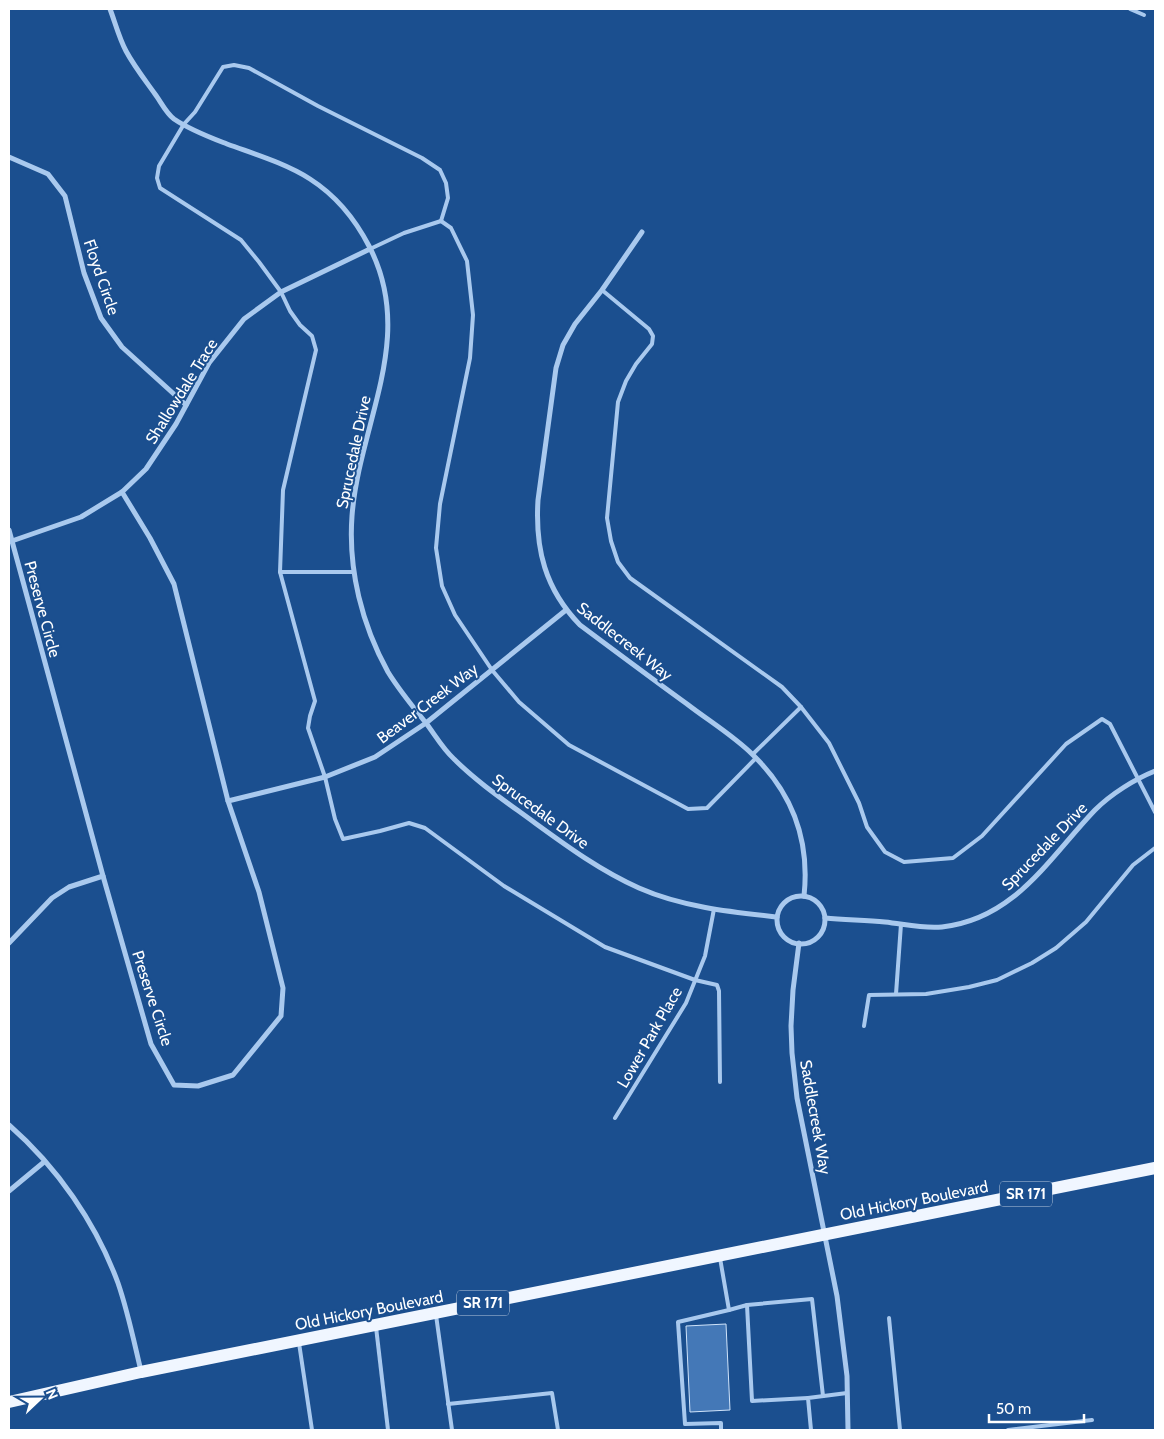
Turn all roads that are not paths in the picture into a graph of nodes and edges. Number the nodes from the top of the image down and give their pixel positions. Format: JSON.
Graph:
{"nodes":[{"id":1,"x":110,"y":9,"type":"edge"},
{"id":2,"x":1130,"y":9,"type":"edge"},
{"id":3,"x":1144,"y":15,"type":"dead end"},
{"id":4,"x":184,"y":124,"type":"junction"},
{"id":5,"x":9,"y":156,"type":"edge"},
{"id":6,"x":441,"y":221,"type":"junction"},
{"id":7,"x":642,"y":232,"type":"dead end"},
{"id":8,"x":370,"y":249,"type":"junction"},
{"id":9,"x":602,"y":290,"type":"junction"},
{"id":10,"x":281,"y":292,"type":"junction"},
{"id":11,"x":186,"y":405,"type":"junction"},
{"id":12,"x":122,"y":492,"type":"junction"},
{"id":13,"x":9,"y":530,"type":"edge"},
{"id":14,"x":10,"y":541,"type":"edge"},
{"id":15,"x":280,"y":572,"type":"junction"},
{"id":16,"x":354,"y":572,"type":"junction"},
{"id":17,"x":566,"y":610,"type":"junction"},
{"id":18,"x":492,"y":670,"type":"junction"},
{"id":19,"x":801,"y":707,"type":"junction"},
{"id":20,"x":426,"y":723,"type":"junction"},
{"id":21,"x":754,"y":756,"type":"junction"},
{"id":22,"x":1155,"y":771,"type":"edge"},
{"id":23,"x":325,"y":777,"type":"junction"},
{"id":24,"x":1137,"y":778,"type":"junction"},
{"id":25,"x":228,"y":801,"type":"junction"},
{"id":26,"x":1155,"y":812,"type":"edge"},
{"id":27,"x":1155,"y":848,"type":"edge"},
{"id":28,"x":103,"y":876,"type":"junction"},
{"id":29,"x":804,"y":896,"type":"junction"},
{"id":30,"x":714,"y":908,"type":"junction"},
{"id":31,"x":777,"y":916,"type":"junction"},
{"id":32,"x":824,"y":918,"type":"junction"},
{"id":33,"x":901,"y":924,"type":"junction"},
{"id":34,"x":9,"y":943,"type":"edge"},
{"id":35,"x":799,"y":944,"type":"junction"},
{"id":36,"x":695,"y":980,"type":"junction"},
{"id":37,"x":896,"y":994,"type":"junction"},
{"id":38,"x":864,"y":1026,"type":"dead end"},
{"id":39,"x":720,"y":1082,"type":"dead end"},
{"id":40,"x":615,"y":1118,"type":"dead end"},
{"id":41,"x":9,"y":1125,"type":"edge"},
{"id":42,"x":44,"y":1162,"type":"junction"},
{"id":43,"x":1155,"y":1168,"type":"edge"},
{"id":44,"x":9,"y":1191,"type":"edge"},
{"id":45,"x":826,"y":1235,"type":"junction"},
{"id":46,"x":719,"y":1256,"type":"junction"},
{"id":47,"x":747,"y":1305,"type":"junction"},
{"id":48,"x":729,"y":1310,"type":"junction"},
{"id":49,"x":436,"y":1313,"type":"junction"},
{"id":50,"x":889,"y":1318,"type":"dead end"},
{"id":51,"x":376,"y":1325,"type":"junction"},
{"id":52,"x":299,"y":1340,"type":"junction"},
{"id":53,"x":141,"y":1372,"type":"junction"},
{"id":54,"x":847,"y":1393,"type":"junction"},
{"id":55,"x":823,"y":1396,"type":"junction"},
{"id":56,"x":808,"y":1398,"type":"junction"},
{"id":57,"x":9,"y":1402,"type":"edge"},
{"id":58,"x":448,"y":1404,"type":"junction"},
{"id":59,"x":1092,"y":1420,"type":"dead end"},
{"id":60,"x":312,"y":1430,"type":"edge"},
{"id":61,"x":388,"y":1430,"type":"edge"},
{"id":62,"x":452,"y":1430,"type":"edge"},
{"id":63,"x":558,"y":1430,"type":"edge"},
{"id":64,"x":721,"y":1430,"type":"edge"},
{"id":65,"x":811,"y":1430,"type":"edge"},
{"id":66,"x":848,"y":1430,"type":"edge"},
{"id":67,"x":900,"y":1430,"type":"edge"},
{"id":68,"x":1008,"y":1430,"type":"edge"}],
"edges":[{"from":1,"to":4,"type":"street","name":"Sprucedale Drive"},
{"from":2,"to":3,"type":"lane"},
{"from":4,"to":6,"type":"lane"},
{"from":4,"to":8,"type":"street","name":"Sprucedale Drive"},
{"from":4,"to":10,"type":"lane"},
{"from":5,"to":11,"type":"street","name":"Floyd Circle"},
{"from":6,"to":8,"type":"lane"},
{"from":6,"to":18,"type":"lane"},
{"from":7,"to":9,"type":"street","name":"Saddlecreek Way"},
{"from":8,"to":10,"type":"street","name":"Shallowdale Trace"},
{"from":8,"to":16,"type":"street","name":"Sprucedale Drive"},
{"from":9,"to":17,"type":"street","name":"Saddlecreek Way"},
{"from":9,"to":19,"type":"lane"},
{"from":10,"to":11,"type":"street","name":"Shallowdale Trace"},
{"from":10,"to":15,"type":"lane"},
{"from":11,"to":12,"type":"street","name":"Shallowdale Trace"},
{"from":12,"to":14,"type":"street","name":"Shallowdale Trace"},
{"from":12,"to":25,"type":"street","name":"Preserve Circle"},
{"from":13,"to":14,"type":"street"},
{"from":14,"to":28,"type":"street","name":"Preserve Circle"},
{"from":15,"to":16,"type":"lane"},
{"from":15,"to":23,"type":"lane"},
{"from":16,"to":20,"type":"street","name":"Sprucedale Drive"},
{"from":17,"to":18,"type":"street","name":"Beaver Creek Way"},
{"from":17,"to":21,"type":"street","name":"Saddlecreek Way"},
{"from":18,"to":20,"type":"street","name":"Beaver Creek Way"},
{"from":18,"to":21,"type":"lane"},
{"from":19,"to":21,"type":"lane"},
{"from":19,"to":24,"type":"lane"},
{"from":20,"to":23,"type":"street","name":"Beaver Creek Way"},
{"from":20,"to":30,"type":"street","name":"Sprucedale Drive"},
{"from":21,"to":29,"type":"street","name":"Saddlecreek Way"},
{"from":22,"to":24,"type":"street","name":"Sprucedale Drive"},
{"from":23,"to":25,"type":"street","name":"Beaver Creek Way"},
{"from":23,"to":36,"type":"lane"},
{"from":24,"to":26,"type":"lane"},
{"from":24,"to":33,"type":"street","name":"Sprucedale Drive"},
{"from":25,"to":28,"type":"street","name":"Preserve Circle"},
{"from":27,"to":37,"type":"lane"},
{"from":28,"to":34,"type":"street"},
{"from":29,"to":31,"type":"street"},
{"from":29,"to":32,"type":"street"},
{"from":30,"to":31,"type":"street","name":"Sprucedale Drive"},
{"from":30,"to":36,"type":"lane","name":"Lower Park Place"},
{"from":31,"to":35,"type":"street"},
{"from":32,"to":33,"type":"street","name":"Sprucedale Drive"},
{"from":32,"to":35,"type":"street"},
{"from":33,"to":37,"type":"lane"},
{"from":35,"to":45,"type":"street","name":"Saddlecreek Way"},
{"from":36,"to":39,"type":"lane"},
{"from":36,"to":40,"type":"lane","name":"Lower Park Place"},
{"from":37,"to":38,"type":"lane"},
{"from":41,"to":42,"type":"street"},
{"from":42,"to":44,"type":"street"},
{"from":42,"to":53,"type":"street"},
{"from":43,"to":45,"type":"main road","name":"Old Hickory Boulevard","number":"SR 171"},
{"from":45,"to":46,"type":"main road","name":"Old Hickory Boulevard","number":"SR 171"},
{"from":45,"to":54,"type":"street","name":"Old Hickory Boulevard"},
{"from":46,"to":48,"type":"lane"},
{"from":46,"to":49,"type":"main road","name":"Old Hickory Boulevard","number":"SR 171"},
{"from":47,"to":48,"type":"lane"},
{"from":47,"to":55,"type":"lane"},
{"from":47,"to":56,"type":"lane"},
{"from":48,"to":64,"type":"lane"},
{"from":49,"to":51,"type":"main road","name":"Old Hickory Boulevard","number":"SR 171"},
{"from":49,"to":58,"type":"lane"},
{"from":50,"to":67,"type":"lane"},
{"from":51,"to":52,"type":"main road","name":"Old Hickory Boulevard","number":"SR 171"},
{"from":51,"to":61,"type":"lane"},
{"from":52,"to":53,"type":"main road","name":"Old Hickory Boulevard","number":"SR 171"},
{"from":52,"to":60,"type":"lane"},
{"from":53,"to":57,"type":"main road","name":"Old Hickory Boulevard","number":"SR 171"},
{"from":54,"to":55,"type":"lane"},
{"from":54,"to":66,"type":"street","name":"Old Hickory Boulevard"},
{"from":55,"to":56,"type":"lane"},
{"from":56,"to":65,"type":"lane"},
{"from":58,"to":62,"type":"lane"},
{"from":58,"to":63,"type":"lane"},
{"from":59,"to":68,"type":"lane"}]}
